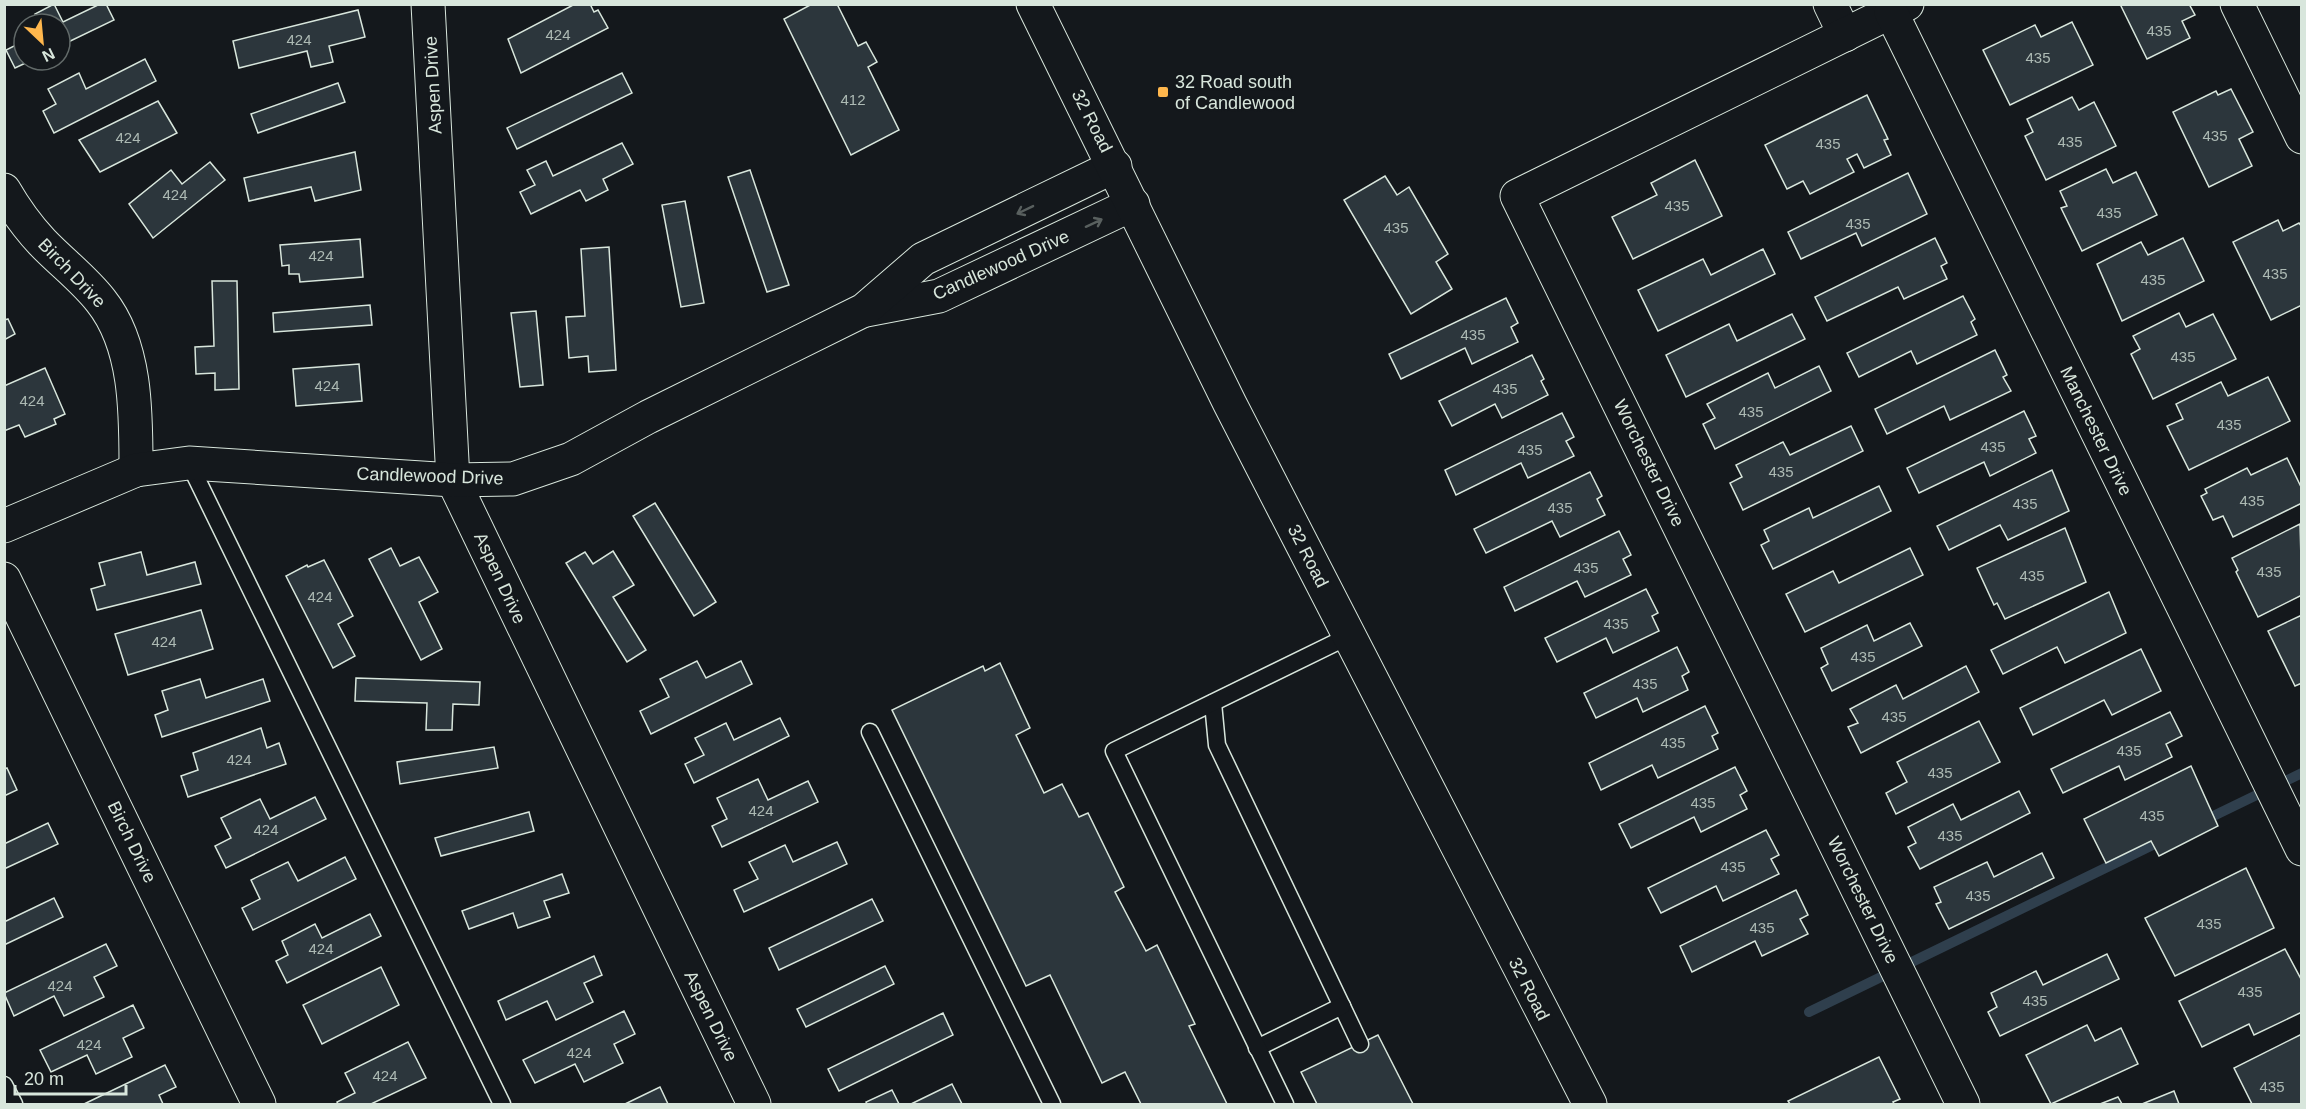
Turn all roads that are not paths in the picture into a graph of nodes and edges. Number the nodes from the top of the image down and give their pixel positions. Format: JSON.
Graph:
{"nodes":[{"id":1,"x":428,"y":4,"type":"edge"},
{"id":2,"x":1033,"y":4,"type":"edge"},
{"id":3,"x":1830,"y":4,"type":"edge"},
{"id":4,"x":2237,"y":4,"type":"edge"},
{"id":5,"x":1899,"y":8,"type":"edge"},
{"id":6,"x":1845,"y":35,"type":"junction"},
{"id":7,"x":2301,"y":136,"type":"edge"},
{"id":8,"x":1115,"y":166,"type":"junction"},
{"id":9,"x":4,"y":190,"type":"edge"},
{"id":10,"x":1133,"y":204,"type":"junction"},
{"id":11,"x":864,"y":310,"type":"junction"},
{"id":12,"x":189,"y":463,"type":"junction"},
{"id":13,"x":136,"y":470,"type":"junction"},
{"id":14,"x":453,"y":480,"type":"junction"},
{"id":15,"x":4,"y":526,"type":"edge"},
{"id":16,"x":4,"y":579,"type":"edge"},
{"id":17,"x":1349,"y":636,"type":"junction"},
{"id":18,"x":1213,"y":703,"type":"junction"},
{"id":19,"x":870,"y":732,"type":"dead end"},
{"id":20,"x":2301,"y":849,"type":"edge"},
{"id":21,"x":1342,"y":1006,"type":"junction"},
{"id":22,"x":1360,"y":1044,"type":"dead end"},
{"id":23,"x":1257,"y":1048,"type":"junction"},
{"id":24,"x":4,"y":1085,"type":"edge"},
{"id":25,"x":14,"y":1104,"type":"edge"},
{"id":26,"x":259,"y":1104,"type":"edge"},
{"id":27,"x":502,"y":1104,"type":"edge"},
{"id":28,"x":754,"y":1104,"type":"edge"},
{"id":29,"x":1052,"y":1104,"type":"edge"},
{"id":30,"x":1285,"y":1104,"type":"edge"},
{"id":31,"x":1590,"y":1104,"type":"edge"},
{"id":32,"x":1964,"y":1104,"type":"edge"}],
"edges":[{"from":1,"to":14,"type":"street","name":"Aspen Drive"},
{"from":2,"to":8,"type":"street","name":"32 Road"},
{"from":3,"to":6,"type":"street"},
{"from":4,"to":7,"type":"street"},
{"from":5,"to":6,"type":"street","name":"Worchester Drive"},
{"from":5,"to":20,"type":"street","name":"Manchester Drive"},
{"from":6,"to":32,"type":"street","name":"Worchester Drive"},
{"from":8,"to":10,"type":"street","name":"32 Road"},
{"from":8,"to":11,"type":"street","name":"Candlewood Drive","one_way":true},
{"from":9,"to":13,"type":"street","name":"Birch Drive"},
{"from":11,"to":10,"type":"street","name":"Candlewood Drive","one_way":true},
{"from":10,"to":17,"type":"street","name":"32 Road"},
{"from":11,"to":14,"type":"street","name":"Candlewood Drive"},
{"from":12,"to":13,"type":"street","name":"Candlewood Drive"},
{"from":12,"to":14,"type":"street","name":"Candlewood Drive"},
{"from":12,"to":27,"type":"lane"},
{"from":13,"to":15,"type":"street","name":"Candlewood Drive"},
{"from":14,"to":28,"type":"street","name":"Aspen Drive"},
{"from":16,"to":26,"type":"street","name":"Birch Drive"},
{"from":17,"to":18,"type":"lane"},
{"from":17,"to":31,"type":"street","name":"32 Road"},
{"from":18,"to":21,"type":"lane"},
{"from":18,"to":23,"type":"lane"},
{"from":19,"to":29,"type":"lane"},
{"from":21,"to":22,"type":"lane"},
{"from":21,"to":23,"type":"lane"},
{"from":23,"to":30,"type":"lane"},
{"from":24,"to":25,"type":"lane"}]}
